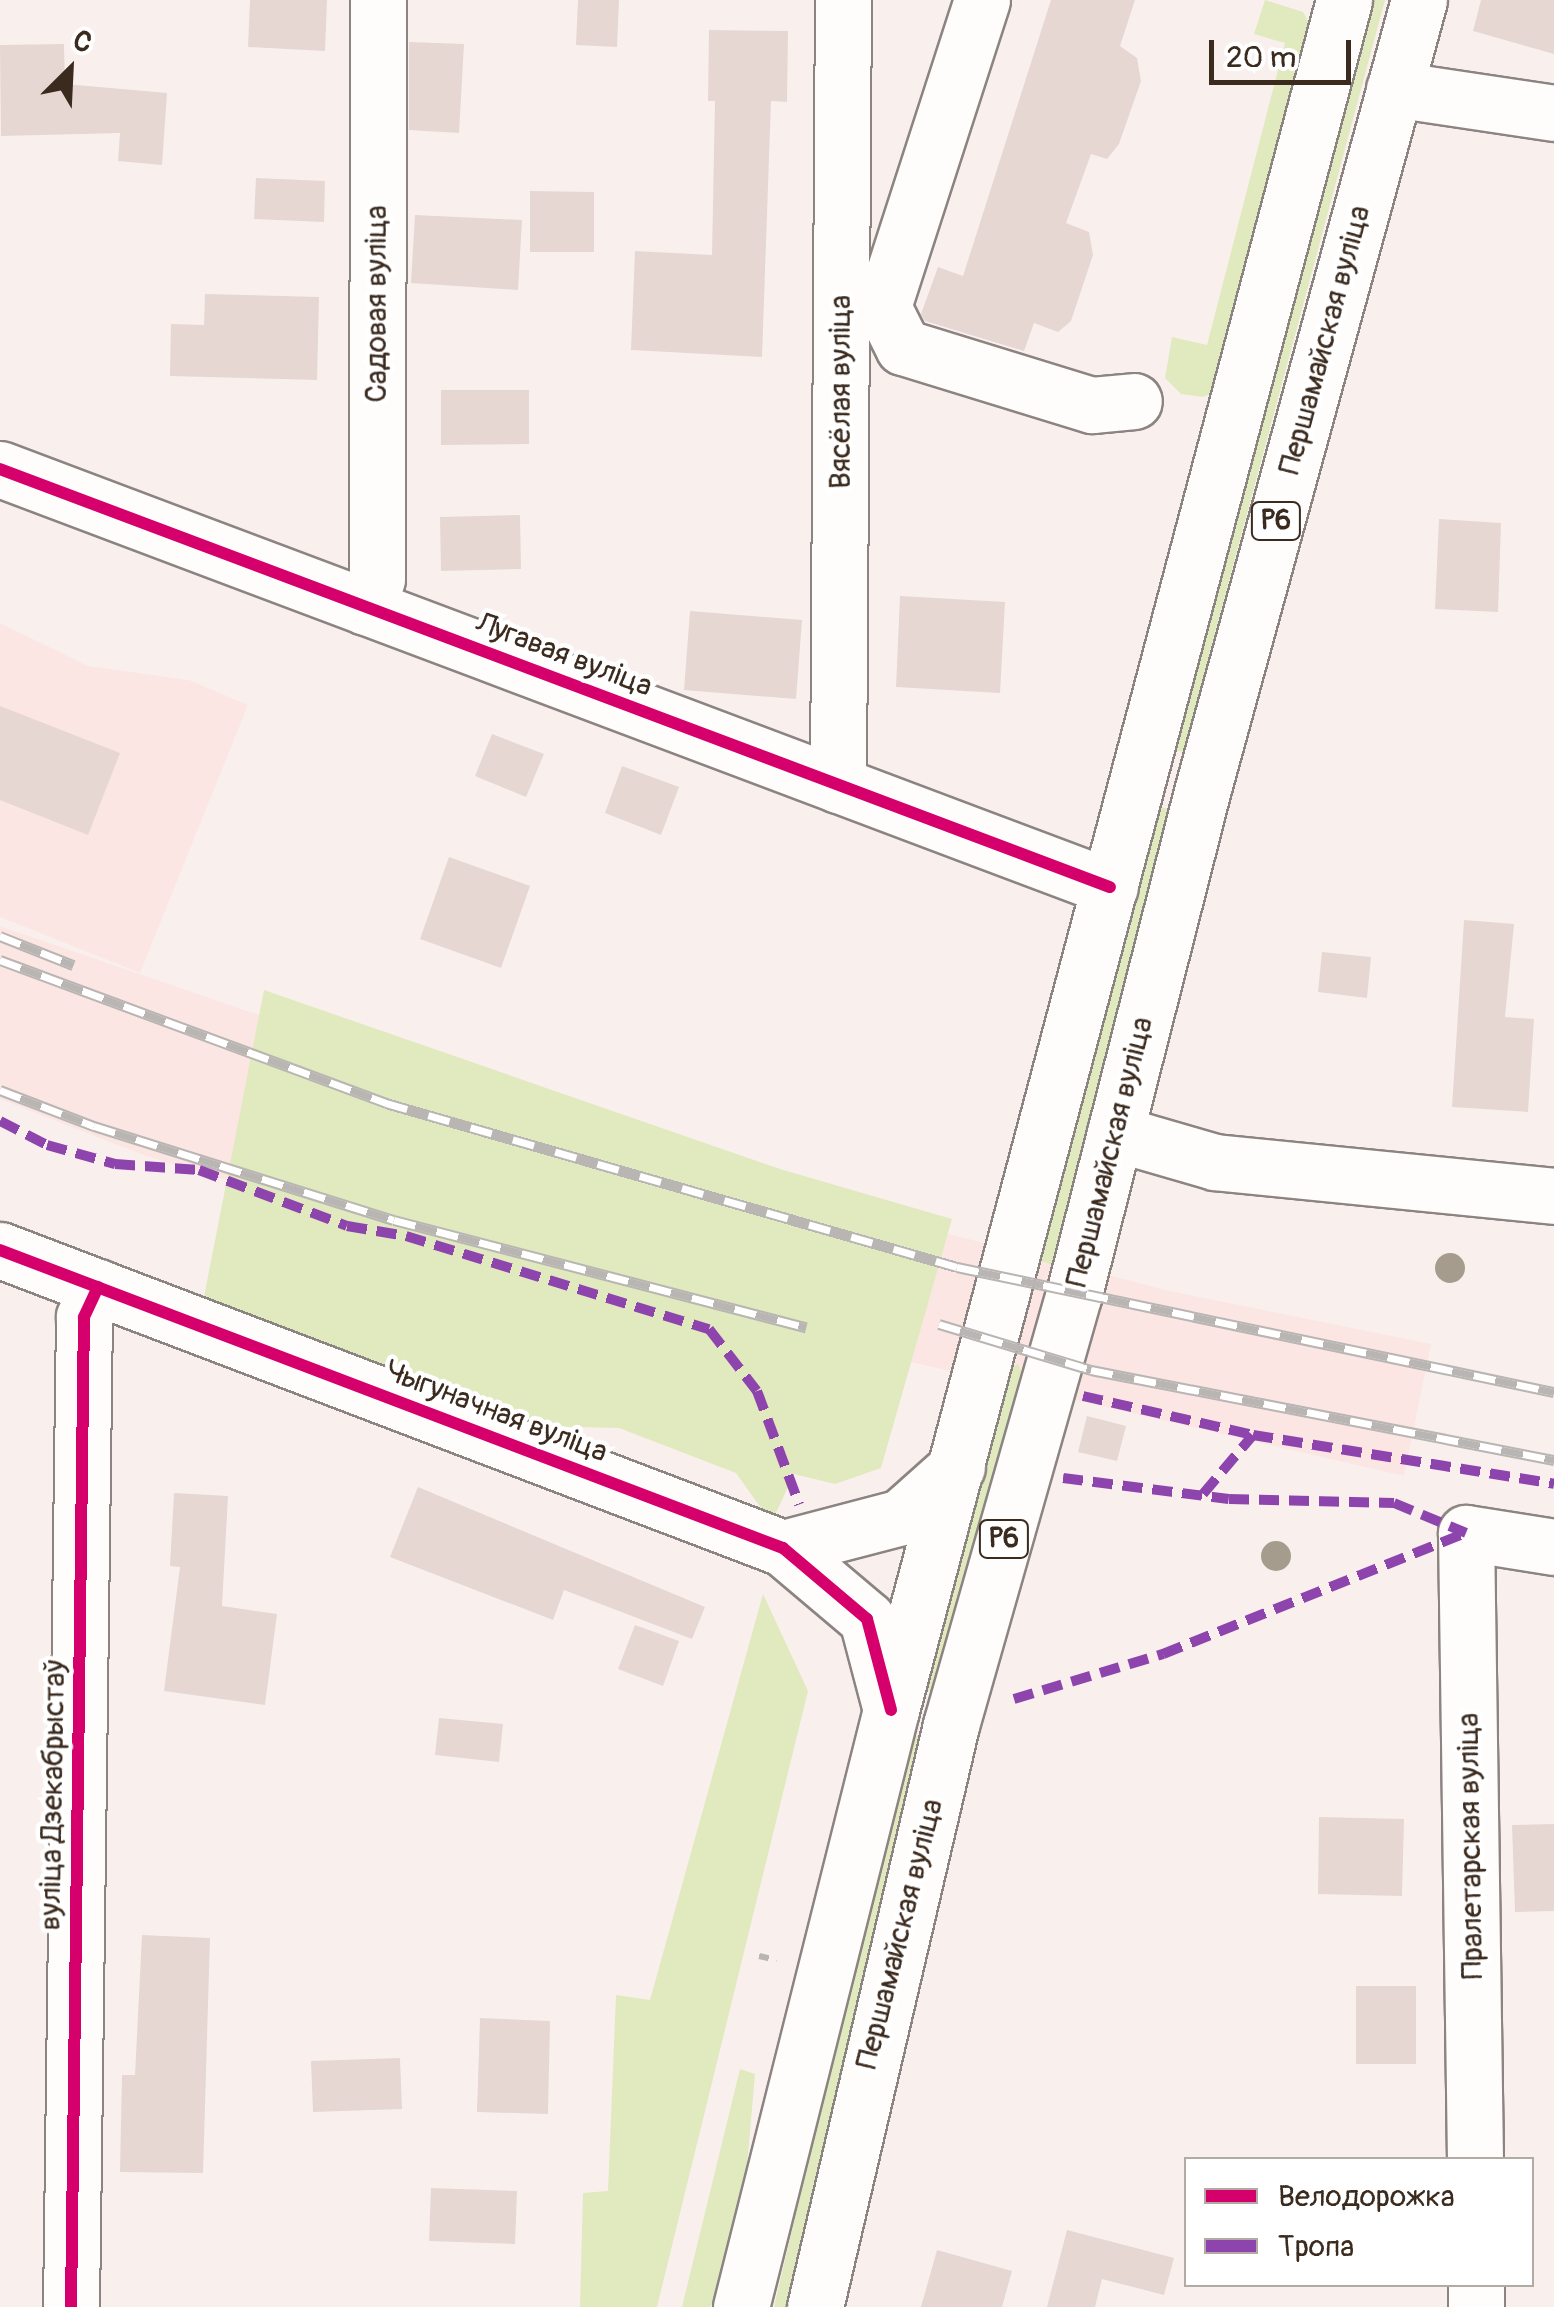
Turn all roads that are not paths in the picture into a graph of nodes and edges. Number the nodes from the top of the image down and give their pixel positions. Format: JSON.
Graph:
{"nodes":[{"id":1,"x":378,"y":0,"type":"edge"},
{"id":2,"x":843,"y":0,"type":"edge"},
{"id":3,"x":982,"y":0,"type":"edge"},
{"id":4,"x":1344,"y":0,"type":"edge"},
{"id":5,"x":1419,"y":0,"type":"edge"},
{"id":6,"x":1394,"y":89,"type":"junction"},
{"id":7,"x":1554,"y":113,"type":"edge"},
{"id":8,"x":1134,"y":400,"type":"dead end"},
{"id":9,"x":0,"y":469,"type":"edge"},
{"id":10,"x":365,"y":607,"type":"junction"},
{"id":11,"x":838,"y":785,"type":"junction"},
{"id":12,"x":1110,"y":888,"type":"junction"},
{"id":13,"x":1115,"y":1133,"type":"junction"},
{"id":14,"x":1554,"y":1196,"type":"edge"},
{"id":15,"x":0,"y":1250,"type":"edge"},
{"id":16,"x":98,"y":1288,"type":"junction"},
{"id":17,"x":956,"y":1466,"type":"junction"},
{"id":18,"x":1554,"y":1546,"type":"edge"},
{"id":19,"x":783,"y":1548,"type":"junction"},
{"id":20,"x":891,"y":1710,"type":"junction"},
{"id":21,"x":1475,"y":2157,"type":"edge"},
{"id":22,"x":71,"y":2307,"type":"edge"},
{"id":23,"x":741,"y":2307,"type":"edge"},
{"id":24,"x":815,"y":2307,"type":"edge"}],
"edges":[{"from":1,"to":10,"type":"street","name":"Садовая вуліца"},
{"from":2,"to":11,"type":"street","name":"Вясёлая вуліца"},
{"from":3,"to":8,"type":"street"},
{"from":4,"to":12,"type":"street","number":"Р6"},
{"from":5,"to":6,"type":"street","name":"Першамайская вуліца","number":"Р6"},
{"from":6,"to":7,"type":"street"},
{"from":6,"to":13,"type":"street","name":"Першамайская вуліца","number":"Р6"},
{"from":9,"to":10,"type":"street","name":"Лугавая вуліца"},
{"from":10,"to":11,"type":"street","name":"Лугавая вуліца"},
{"from":11,"to":12,"type":"street","name":"Лугавая вуліца"},
{"from":12,"to":17,"type":"street","number":"Р6"},
{"from":13,"to":14,"type":"street"},
{"from":13,"to":24,"type":"street","name":"Першамайская вуліца","number":"Р6"},
{"from":15,"to":16,"type":"street","name":"Чыгуначная вуліца"},
{"from":16,"to":19,"type":"street","name":"Чыгуначная вуліца"},
{"from":16,"to":22,"type":"street","name":"вуліца Дзекабрыстаў"},
{"from":17,"to":19,"type":"street"},
{"from":17,"to":20,"type":"street","number":"Р6"},
{"from":18,"to":21,"type":"street","name":"Пралетарская вуліца"},
{"from":19,"to":20,"type":"street","name":"Чыгуначная вуліца"},
{"from":20,"to":23,"type":"street","number":"Р6"}]}
